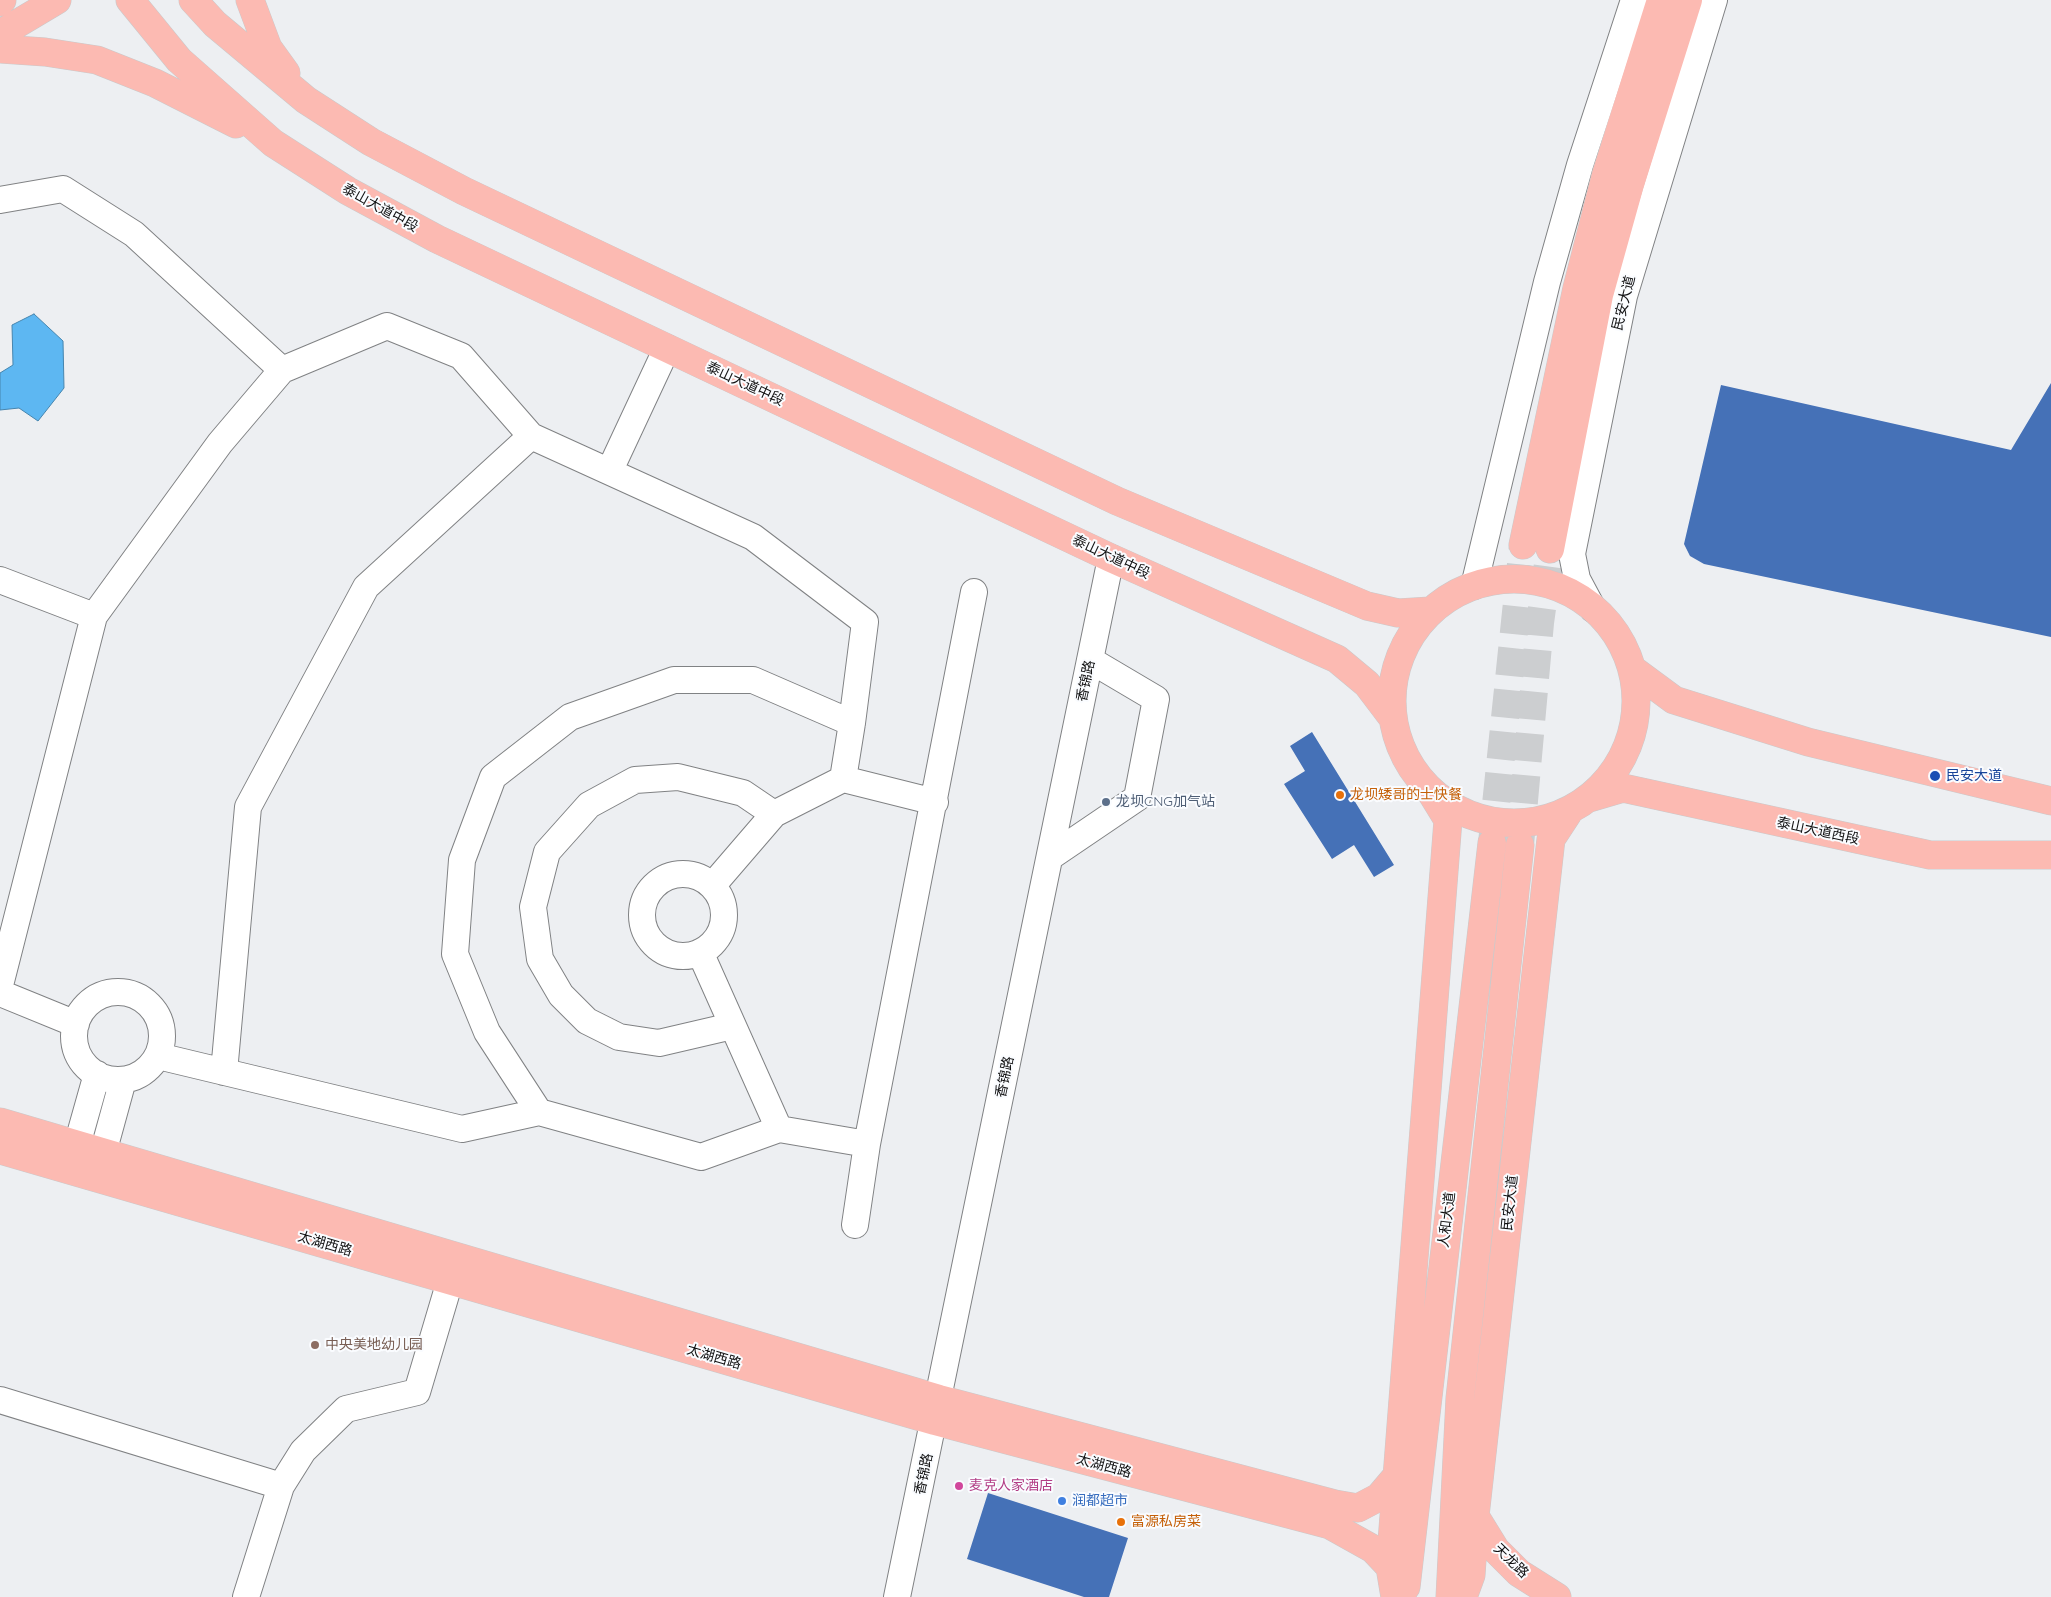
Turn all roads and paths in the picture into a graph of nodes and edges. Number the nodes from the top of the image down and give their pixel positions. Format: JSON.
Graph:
{"nodes":[{"id":1,"x":57,"y":0,"type":"edge"},
{"id":2,"x":130,"y":0,"type":"edge"},
{"id":3,"x":193,"y":0,"type":"edge"},
{"id":4,"x":250,"y":0,"type":"edge"},
{"id":5,"x":1634,"y":0,"type":"edge"},
{"id":6,"x":1661,"y":0,"type":"edge"},
{"id":7,"x":1688,"y":0,"type":"edge"},
{"id":8,"x":1714,"y":0,"type":"edge"},
{"id":9,"x":0,"y":34,"type":"edge"},
{"id":10,"x":0,"y":50,"type":"edge"},
{"id":11,"x":306,"y":100,"type":"junction"},
{"id":12,"x":273,"y":143,"type":"junction"},
{"id":13,"x":0,"y":200,"type":"edge"},
{"id":14,"x":667,"y":348,"type":"junction"},
{"id":15,"x":282,"y":370,"type":"junction"},
{"id":16,"x":531,"y":436,"type":"junction"},
{"id":17,"x":610,"y":470,"type":"junction"},
{"id":18,"x":1523,"y":546,"type":"tunnel mouth"},
{"id":19,"x":1550,"y":548,"type":"tunnel mouth"},
{"id":20,"x":1111,"y":558,"type":"junction"},
{"id":21,"x":0,"y":580,"type":"edge"},
{"id":22,"x":1474,"y":586,"type":"junction"},
{"id":23,"x":974,"y":592,"type":"dead end"},
{"id":24,"x":1593,"y":609,"type":"junction"},
{"id":25,"x":1430,"y":612,"type":"junction"},
{"id":26,"x":94,"y":616,"type":"junction"},
{"id":27,"x":1090,"y":660,"type":"junction"},
{"id":28,"x":1632,"y":669,"type":"junction"},
{"id":29,"x":1392,"y":717,"type":"junction"},
{"id":30,"x":852,"y":723,"type":"junction"},
{"id":31,"x":843,"y":779,"type":"junction"},
{"id":32,"x":1429,"y":789,"type":"junction"},
{"id":33,"x":2051,"y":801,"type":"edge"},
{"id":34,"x":935,"y":802,"type":"junction"},
{"id":35,"x":1578,"y":805,"type":"junction"},
{"id":36,"x":774,"y":814,"type":"junction"},
{"id":37,"x":1492,"y":843,"type":"tunnel mouth"},
{"id":38,"x":1520,"y":845,"type":"tunnel mouth"},
{"id":39,"x":2051,"y":856,"type":"edge"},
{"id":40,"x":1050,"y":857,"type":"junction"},
{"id":41,"x":712,"y":886,"type":"junction"},
{"id":42,"x":700,"y":952,"type":"junction"},
{"id":43,"x":0,"y":984,"type":"edge"},
{"id":44,"x":0,"y":994,"type":"edge"},
{"id":45,"x":76,"y":1024,"type":"junction"},
{"id":46,"x":732,"y":1026,"type":"junction"},
{"id":47,"x":158,"y":1056,"type":"junction"},
{"id":48,"x":224,"y":1072,"type":"junction"},
{"id":49,"x":97,"y":1074,"type":"junction"},
{"id":50,"x":123,"y":1080,"type":"junction"},
{"id":51,"x":539,"y":1112,"type":"junction"},
{"id":52,"x":0,"y":1122,"type":"edge"},
{"id":53,"x":779,"y":1129,"type":"junction"},
{"id":54,"x":867,"y":1144,"type":"junction"},
{"id":55,"x":77,"y":1145,"type":"junction"},
{"id":56,"x":0,"y":1150,"type":"edge"},
{"id":57,"x":103,"y":1153,"type":"junction"},
{"id":58,"x":855,"y":1225,"type":"dead end"},
{"id":59,"x":450,"y":1281,"type":"junction"},
{"id":60,"x":0,"y":1400,"type":"edge"},
{"id":61,"x":937,"y":1410,"type":"junction"},
{"id":62,"x":1396,"y":1477,"type":"junction"},
{"id":63,"x":281,"y":1486,"type":"junction"},
{"id":64,"x":1475,"y":1516,"type":"junction"},
{"id":65,"x":1390,"y":1567,"type":"junction"},
{"id":66,"x":246,"y":1597,"type":"edge"},
{"id":67,"x":897,"y":1597,"type":"edge"},
{"id":68,"x":1395,"y":1597,"type":"edge"},
{"id":69,"x":1405,"y":1597,"type":"edge"},
{"id":70,"x":1450,"y":1597,"type":"edge"},
{"id":71,"x":1463,"y":1597,"type":"edge"},
{"id":72,"x":1557,"y":1597,"type":"edge"}],
"edges":[{"from":1,"to":9,"type":"main road"},
{"from":2,"to":12,"type":"main road","name":"泰山大道中段"},
{"from":3,"to":11,"type":"main road"},
{"from":4,"to":11,"type":"main road"},
{"from":5,"to":22,"type":"street"},
{"from":6,"to":18,"type":"main road"},
{"from":7,"to":19,"type":"main road","name":"民安大道"},
{"from":8,"to":24,"type":"street","name":"民安大道"},
{"from":10,"to":12,"type":"main road"},
{"from":11,"to":25,"type":"main road"},
{"from":12,"to":14,"type":"main road","name":"泰山大道中段"},
{"from":13,"to":15,"type":"street"},
{"from":14,"to":17,"type":"street"},
{"from":14,"to":20,"type":"main road","name":"泰山大道中段"},
{"from":15,"to":16,"type":"street"},
{"from":15,"to":26,"type":"street"},
{"from":16,"to":17,"type":"street"},
{"from":16,"to":48,"type":"street"},
{"from":17,"to":30,"type":"street"},
{"from":20,"to":27,"type":"street","name":"香锦路"},
{"from":20,"to":29,"type":"main road","name":"泰山大道中段"},
{"from":21,"to":26,"type":"street"},
{"from":22,"to":24,"type":"main road"},
{"from":22,"to":25,"type":"main road"},
{"from":23,"to":34,"type":"street"},
{"from":24,"to":28,"type":"main road"},
{"from":25,"to":29,"type":"main road"},
{"from":26,"to":43,"type":"street"},
{"from":27,"to":40,"type":"street","name":"香锦路"},
{"from":27,"to":40,"type":"street"},
{"from":28,"to":33,"type":"main road"},
{"from":28,"to":35,"type":"main road","name":"民安大道"},
{"from":29,"to":32,"type":"main road"},
{"from":30,"to":31,"type":"street"},
{"from":30,"to":51,"type":"street"},
{"from":31,"to":34,"type":"street"},
{"from":31,"to":36,"type":"street"},
{"from":32,"to":35,"type":"main road","name":"泰山大道西段"},
{"from":32,"to":62,"type":"main road"},
{"from":34,"to":54,"type":"street"},
{"from":35,"to":39,"type":"main road","name":"泰山大道西段"},
{"from":35,"to":64,"type":"main road","name":"民安大道"},
{"from":36,"to":41,"type":"street"},
{"from":36,"to":46,"type":"street"},
{"from":37,"to":69,"type":"main road","name":"人和大道"},
{"from":38,"to":70,"type":"main road"},
{"from":40,"to":61,"type":"street","name":"香锦路"},
{"from":41,"to":42,"type":"street"},
{"from":41,"to":42,"type":"street"},
{"from":42,"to":46,"type":"street"},
{"from":44,"to":45,"type":"street"},
{"from":45,"to":47,"type":"street"},
{"from":45,"to":49,"type":"street"},
{"from":46,"to":53,"type":"street"},
{"from":47,"to":48,"type":"street"},
{"from":47,"to":50,"type":"street"},
{"from":48,"to":51,"type":"street"},
{"from":49,"to":50,"type":"street"},
{"from":49,"to":55,"type":"street"},
{"from":50,"to":57,"type":"street"},
{"from":51,"to":53,"type":"street"},
{"from":52,"to":55,"type":"main road","name":"太湖西路"},
{"from":53,"to":54,"type":"street"},
{"from":54,"to":58,"type":"street"},
{"from":55,"to":57,"type":"main road","name":"太湖西路"},
{"from":56,"to":59,"type":"main road","name":"太湖西路"},
{"from":57,"to":61,"type":"main road","name":"太湖西路"},
{"from":59,"to":61,"type":"main road","name":"太湖西路"},
{"from":59,"to":63,"type":"street"},
{"from":60,"to":63,"type":"street"},
{"from":61,"to":62,"type":"main road","name":"太湖西路"},
{"from":61,"to":65,"type":"main road","name":"太湖西路"},
{"from":61,"to":67,"type":"street","name":"香锦路"},
{"from":62,"to":65,"type":"main road"},
{"from":63,"to":66,"type":"street"},
{"from":64,"to":71,"type":"main road","name":"民安大道"},
{"from":64,"to":72,"type":"main road","name":"天龙路"},
{"from":65,"to":68,"type":"main road"}]}
